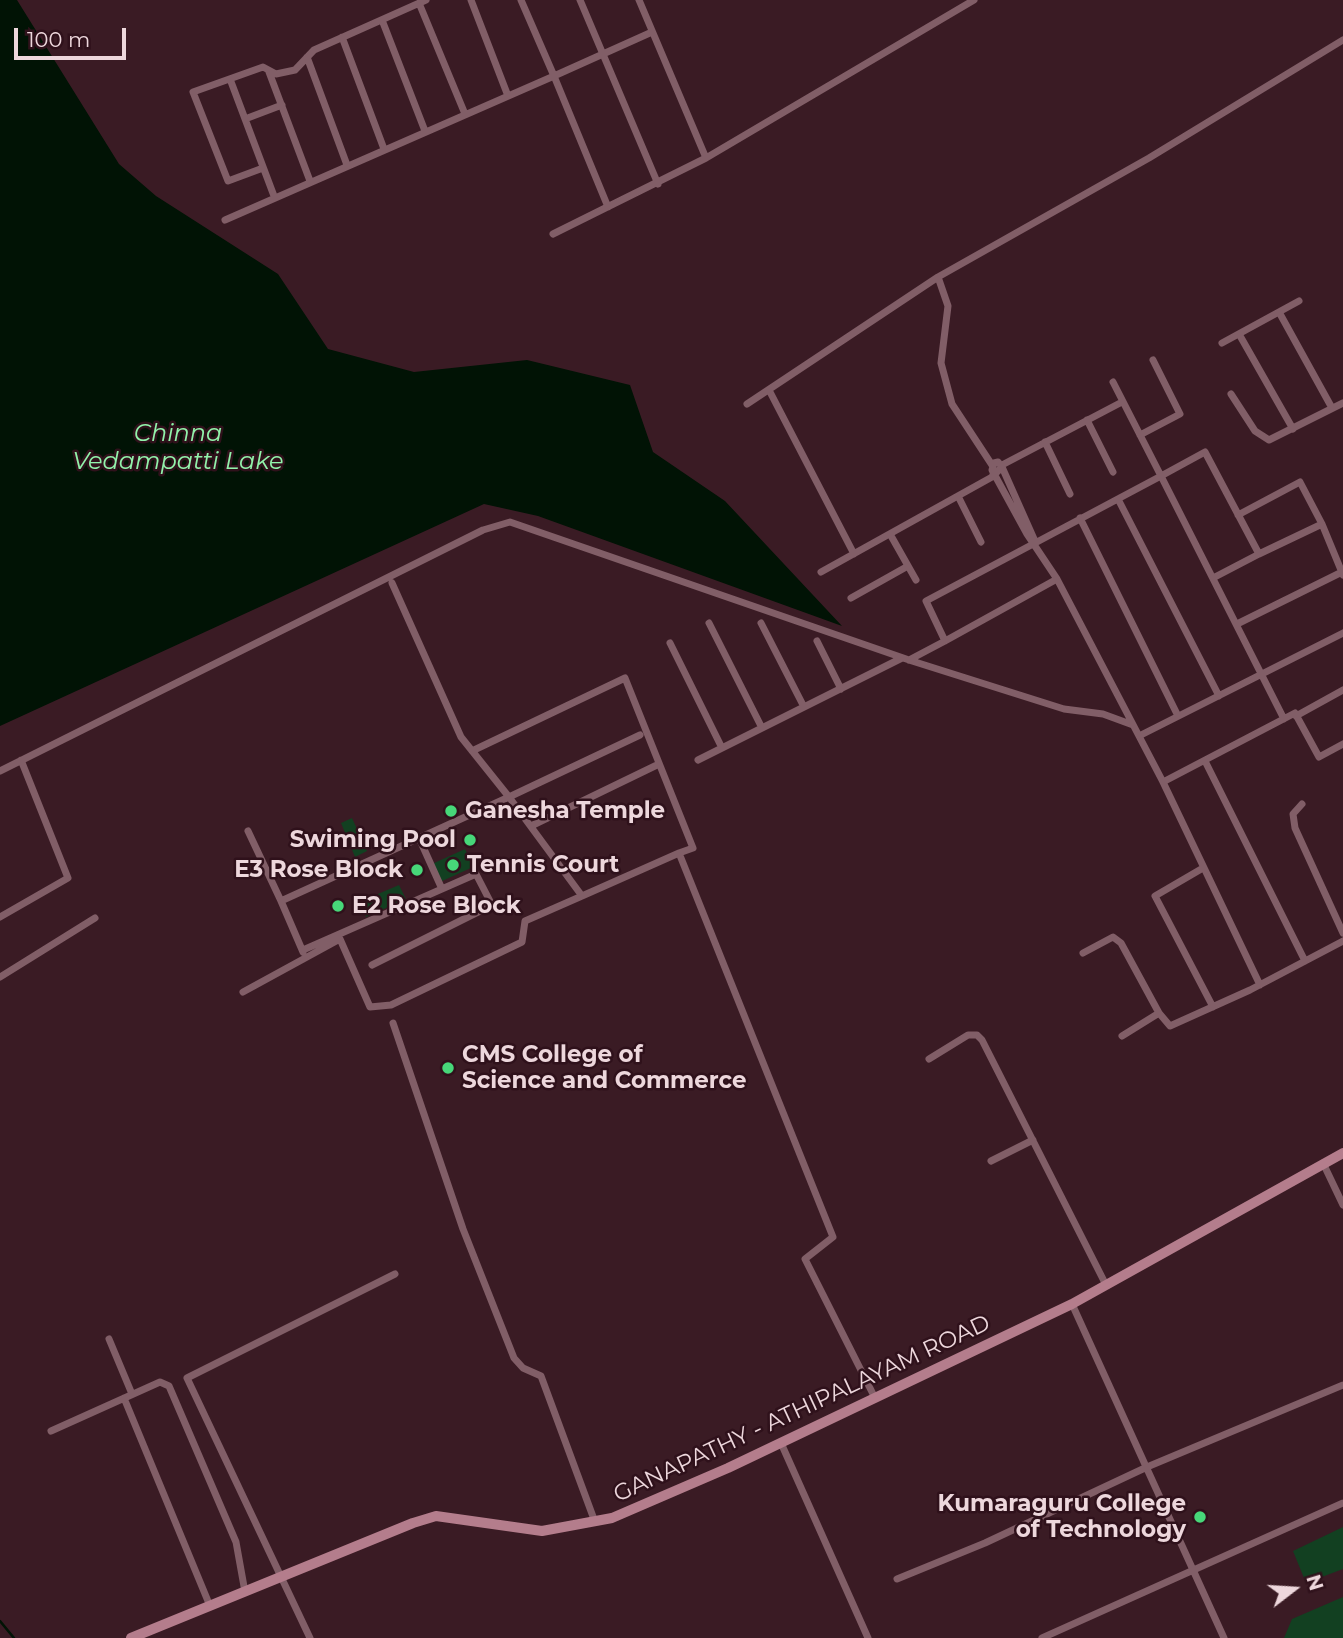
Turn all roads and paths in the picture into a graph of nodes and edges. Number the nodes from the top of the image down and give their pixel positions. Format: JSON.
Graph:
{"nodes":[{"id":1,"x":471,"y":0,"type":"edge"},
{"id":2,"x":521,"y":0,"type":"edge"},
{"id":3,"x":580,"y":0,"type":"edge"},
{"id":4,"x":639,"y":0,"type":"edge"},
{"id":5,"x":974,"y":0,"type":"edge"},
{"id":6,"x":422,"y":1,"type":"edge"},
{"id":7,"x":382,"y":20,"type":"junction"},
{"id":8,"x":652,"y":32,"type":"junction"},
{"id":9,"x":342,"y":37,"type":"junction"},
{"id":10,"x":1343,"y":40,"type":"edge"},
{"id":11,"x":603,"y":54,"type":"junction"},
{"id":12,"x":307,"y":57,"type":"junction"},
{"id":13,"x":270,"y":72,"type":"junction"},
{"id":14,"x":554,"y":76,"type":"junction"},
{"id":15,"x":230,"y":79,"type":"junction"},
{"id":16,"x":508,"y":96,"type":"junction"},
{"id":17,"x":282,"y":105,"type":"junction"},
{"id":18,"x":465,"y":114,"type":"junction"},
{"id":19,"x":245,"y":119,"type":"junction"},
{"id":20,"x":425,"y":131,"type":"junction"},
{"id":21,"x":384,"y":149,"type":"junction"},
{"id":22,"x":706,"y":158,"type":"junction"},
{"id":23,"x":347,"y":165,"type":"junction"},
{"id":24,"x":263,"y":169,"type":"junction"},
{"id":25,"x":310,"y":181,"type":"junction"},
{"id":26,"x":658,"y":184,"type":"junction"},
{"id":27,"x":274,"y":196,"type":"junction"},
{"id":28,"x":608,"y":207,"type":"junction"},
{"id":29,"x":225,"y":220,"type":"dead end"},
{"id":30,"x":553,"y":234,"type":"dead end"},
{"id":31,"x":938,"y":276,"type":"junction"},
{"id":32,"x":1299,"y":301,"type":"dead end"},
{"id":33,"x":1279,"y":312,"type":"junction"},
{"id":34,"x":1239,"y":334,"type":"junction"},
{"id":35,"x":1222,"y":343,"type":"dead end"},
{"id":36,"x":1153,"y":360,"type":"dead end"},
{"id":37,"x":1113,"y":382,"type":"dead end"},
{"id":38,"x":768,"y":390,"type":"junction"},
{"id":39,"x":1231,"y":394,"type":"dead end"},
{"id":40,"x":1122,"y":402,"type":"junction"},
{"id":41,"x":1343,"y":403,"type":"edge"},
{"id":42,"x":747,"y":404,"type":"dead end"},
{"id":43,"x":1332,"y":408,"type":"junction"},
{"id":44,"x":1087,"y":420,"type":"junction"},
{"id":45,"x":1293,"y":429,"type":"junction"},
{"id":46,"x":1140,"y":435,"type":"junction"},
{"id":47,"x":1045,"y":442,"type":"junction"},
{"id":48,"x":997,"y":468,"type":"junction"},
{"id":49,"x":1112,"y":471,"type":"dead end"},
{"id":50,"x":1161,"y":476,"type":"junction"},
{"id":51,"x":1070,"y":494,"type":"dead end"},
{"id":52,"x":958,"y":496,"type":"junction"},
{"id":53,"x":1118,"y":499,"type":"junction"},
{"id":54,"x":1238,"y":515,"type":"junction"},
{"id":55,"x":1080,"y":518,"type":"junction"},
{"id":56,"x":1322,"y":524,"type":"junction"},
{"id":57,"x":890,"y":534,"type":"junction"},
{"id":58,"x":981,"y":542,"type":"dead end"},
{"id":59,"x":1035,"y":544,"type":"junction"},
{"id":60,"x":854,"y":554,"type":"junction"},
{"id":61,"x":1259,"y":554,"type":"junction"},
{"id":62,"x":908,"y":566,"type":"junction"},
{"id":63,"x":821,"y":572,"type":"dead end"},
{"id":64,"x":1342,"y":573,"type":"edge"},
{"id":65,"x":1213,"y":578,"type":"junction"},
{"id":66,"x":1057,"y":579,"type":"junction"},
{"id":67,"x":916,"y":580,"type":"dead end"},
{"id":68,"x":393,"y":583,"type":"dead end"},
{"id":69,"x":851,"y":598,"type":"dead end"},
{"id":70,"x":709,"y":623,"type":"dead end"},
{"id":71,"x":761,"y":623,"type":"dead end"},
{"id":72,"x":1237,"y":624,"type":"junction"},
{"id":73,"x":1343,"y":633,"type":"edge"},
{"id":74,"x":817,"y":641,"type":"dead end"},
{"id":75,"x":945,"y":641,"type":"junction"},
{"id":76,"x":670,"y":643,"type":"dead end"},
{"id":77,"x":905,"y":659,"type":"junction"},
{"id":78,"x":1263,"y":674,"type":"junction"},
{"id":79,"x":841,"y":689,"type":"junction"},
{"id":80,"x":1343,"y":690,"type":"edge"},
{"id":81,"x":1219,"y":696,"type":"junction"},
{"id":82,"x":804,"y":707,"type":"junction"},
{"id":83,"x":1178,"y":716,"type":"junction"},
{"id":84,"x":1296,"y":716,"type":"junction"},
{"id":85,"x":1284,"y":719,"type":"junction"},
{"id":86,"x":1133,"y":725,"type":"junction"},
{"id":87,"x":762,"y":728,"type":"junction"},
{"id":88,"x":640,"y":735,"type":"dead end"},
{"id":89,"x":1139,"y":736,"type":"junction"},
{"id":90,"x":1343,"y":744,"type":"edge"},
{"id":91,"x":722,"y":748,"type":"junction"},
{"id":92,"x":472,"y":751,"type":"junction"},
{"id":93,"x":21,"y":760,"type":"junction"},
{"id":94,"x":698,"y":760,"type":"dead end"},
{"id":95,"x":1205,"y":761,"type":"junction"},
{"id":96,"x":659,"y":764,"type":"junction"},
{"id":97,"x":0,"y":771,"type":"edge"},
{"id":98,"x":1163,"y":782,"type":"junction"},
{"id":99,"x":509,"y":797,"type":"junction"},
{"id":100,"x":1302,"y":804,"type":"dead end"},
{"id":101,"x":531,"y":826,"type":"junction"},
{"id":102,"x":248,"y":831,"type":"dead end"},
{"id":103,"x":419,"y":838,"type":"junction"},
{"id":104,"x":679,"y":853,"type":"junction"},
{"id":105,"x":1203,"y":868,"type":"junction"},
{"id":106,"x":442,"y":889,"type":"junction"},
{"id":107,"x":582,"y":896,"type":"junction"},
{"id":108,"x":281,"y":901,"type":"junction"},
{"id":109,"x":0,"y":917,"type":"edge"},
{"id":110,"x":95,"y":918,"type":"dead end"},
{"id":111,"x":1343,"y":933,"type":"edge"},
{"id":112,"x":1343,"y":942,"type":"edge"},
{"id":113,"x":1083,"y":953,"type":"dead end"},
{"id":114,"x":304,"y":954,"type":"junction"},
{"id":115,"x":1305,"y":961,"type":"junction"},
{"id":116,"x":372,"y":965,"type":"dead end"},
{"id":117,"x":0,"y":977,"type":"edge"},
{"id":118,"x":1260,"y":985,"type":"junction"},
{"id":119,"x":243,"y":992,"type":"dead end"},
{"id":120,"x":1213,"y":1007,"type":"junction"},
{"id":121,"x":1158,"y":1013,"type":"junction"},
{"id":122,"x":393,"y":1023,"type":"dead end"},
{"id":123,"x":1122,"y":1035,"type":"dead end"},
{"id":124,"x":929,"y":1059,"type":"dead end"},
{"id":125,"x":1033,"y":1139,"type":"junction"},
{"id":126,"x":1343,"y":1153,"type":"edge"},
{"id":127,"x":991,"y":1161,"type":"dead end"},
{"id":128,"x":1323,"y":1163,"type":"junction"},
{"id":129,"x":1343,"y":1205,"type":"edge"},
{"id":130,"x":396,"y":1274,"type":"dead end"},
{"id":131,"x":1106,"y":1285,"type":"junction"},
{"id":132,"x":1072,"y":1304,"type":"junction"},
{"id":133,"x":109,"y":1339,"type":"dead end"},
{"id":134,"x":1343,"y":1385,"type":"edge"},
{"id":135,"x":132,"y":1394,"type":"junction"},
{"id":136,"x":124,"y":1398,"type":"junction"},
{"id":137,"x":874,"y":1398,"type":"junction"},
{"id":138,"x":51,"y":1431,"type":"dead end"},
{"id":139,"x":781,"y":1443,"type":"junction"},
{"id":140,"x":1147,"y":1467,"type":"junction"},
{"id":141,"x":1343,"y":1503,"type":"edge"},
{"id":142,"x":595,"y":1522,"type":"junction"},
{"id":143,"x":1194,"y":1570,"type":"junction"},
{"id":144,"x":282,"y":1577,"type":"junction"},
{"id":145,"x":897,"y":1580,"type":"dead end"},
{"id":146,"x":245,"y":1592,"type":"junction"},
{"id":147,"x":211,"y":1606,"type":"junction"},
{"id":148,"x":131,"y":1638,"type":"edge"},
{"id":149,"x":310,"y":1638,"type":"edge"},
{"id":150,"x":868,"y":1638,"type":"edge"},
{"id":151,"x":1045,"y":1638,"type":"edge"},
{"id":152,"x":1224,"y":1638,"type":"edge"}],
"edges":[{"from":1,"to":16,"type":"street"},
{"from":2,"to":14,"type":"street"},
{"from":3,"to":11,"type":"street"},
{"from":4,"to":8,"type":"street"},
{"from":5,"to":22,"type":"street"},
{"from":6,"to":7,"type":"street"},
{"from":6,"to":18,"type":"street"},
{"from":7,"to":9,"type":"street"},
{"from":7,"to":20,"type":"street"},
{"from":8,"to":11,"type":"street"},
{"from":8,"to":22,"type":"street"},
{"from":9,"to":12,"type":"street"},
{"from":9,"to":21,"type":"street"},
{"from":10,"to":31,"type":"street"},
{"from":11,"to":14,"type":"street"},
{"from":11,"to":26,"type":"street"},
{"from":12,"to":13,"type":"street"},
{"from":12,"to":23,"type":"street"},
{"from":13,"to":15,"type":"street"},
{"from":13,"to":17,"type":"street"},
{"from":14,"to":16,"type":"street"},
{"from":14,"to":28,"type":"street"},
{"from":15,"to":19,"type":"street"},
{"from":15,"to":24,"type":"street"},
{"from":16,"to":18,"type":"street"},
{"from":17,"to":19,"type":"street"},
{"from":17,"to":25,"type":"street"},
{"from":18,"to":20,"type":"street"},
{"from":19,"to":24,"type":"street"},
{"from":20,"to":21,"type":"street"},
{"from":21,"to":23,"type":"street"},
{"from":22,"to":26,"type":"street"},
{"from":23,"to":25,"type":"street"},
{"from":24,"to":27,"type":"street"},
{"from":25,"to":27,"type":"street"},
{"from":26,"to":28,"type":"street"},
{"from":27,"to":29,"type":"street"},
{"from":28,"to":30,"type":"street"},
{"from":31,"to":38,"type":"street"},
{"from":31,"to":48,"type":"street"},
{"from":32,"to":33,"type":"street"},
{"from":33,"to":34,"type":"street"},
{"from":33,"to":43,"type":"street"},
{"from":34,"to":35,"type":"street"},
{"from":34,"to":45,"type":"street"},
{"from":36,"to":46,"type":"street"},
{"from":37,"to":40,"type":"street"},
{"from":38,"to":42,"type":"street"},
{"from":38,"to":60,"type":"street"},
{"from":39,"to":45,"type":"street"},
{"from":40,"to":44,"type":"street"},
{"from":40,"to":46,"type":"street"},
{"from":41,"to":43,"type":"street"},
{"from":43,"to":45,"type":"street"},
{"from":44,"to":47,"type":"street"},
{"from":44,"to":49,"type":"street"},
{"from":46,"to":50,"type":"street"},
{"from":47,"to":48,"type":"street"},
{"from":47,"to":51,"type":"street"},
{"from":48,"to":52,"type":"street"},
{"from":48,"to":59,"type":"street"},
{"from":50,"to":53,"type":"street"},
{"from":50,"to":54,"type":"street"},
{"from":50,"to":65,"type":"street"},
{"from":52,"to":57,"type":"street"},
{"from":52,"to":58,"type":"street"},
{"from":53,"to":55,"type":"street"},
{"from":53,"to":81,"type":"street"},
{"from":54,"to":56,"type":"street"},
{"from":54,"to":61,"type":"street"},
{"from":55,"to":59,"type":"street"},
{"from":55,"to":83,"type":"street"},
{"from":56,"to":61,"type":"street"},
{"from":56,"to":64,"type":"street"},
{"from":57,"to":60,"type":"street"},
{"from":57,"to":62,"type":"street"},
{"from":59,"to":66,"type":"street"},
{"from":59,"to":75,"type":"street"},
{"from":60,"to":63,"type":"street"},
{"from":61,"to":65,"type":"street"},
{"from":62,"to":67,"type":"street"},
{"from":62,"to":69,"type":"street"},
{"from":64,"to":72,"type":"street"},
{"from":65,"to":72,"type":"street"},
{"from":66,"to":75,"type":"street"},
{"from":66,"to":86,"type":"street"},
{"from":68,"to":92,"type":"street"},
{"from":70,"to":87,"type":"street"},
{"from":71,"to":82,"type":"street"},
{"from":72,"to":78,"type":"street"},
{"from":73,"to":78,"type":"street"},
{"from":74,"to":79,"type":"street"},
{"from":75,"to":77,"type":"street"},
{"from":76,"to":91,"type":"street"},
{"from":77,"to":79,"type":"street"},
{"from":77,"to":86,"type":"street"},
{"from":77,"to":93,"type":"street"},
{"from":78,"to":81,"type":"street"},
{"from":78,"to":85,"type":"street"},
{"from":79,"to":82,"type":"street"},
{"from":80,"to":84,"type":"street"},
{"from":81,"to":83,"type":"street"},
{"from":82,"to":87,"type":"street"},
{"from":83,"to":89,"type":"street"},
{"from":84,"to":85,"type":"street"},
{"from":84,"to":90,"type":"street"},
{"from":85,"to":95,"type":"street"},
{"from":86,"to":89,"type":"street"},
{"from":87,"to":91,"type":"street"},
{"from":88,"to":99,"type":"street"},
{"from":89,"to":98,"type":"street"},
{"from":91,"to":94,"type":"street"},
{"from":92,"to":96,"type":"street"},
{"from":92,"to":99,"type":"street"},
{"from":93,"to":97,"type":"street"},
{"from":93,"to":109,"type":"street"},
{"from":95,"to":98,"type":"street"},
{"from":95,"to":115,"type":"street"},
{"from":96,"to":101,"type":"street"},
{"from":96,"to":104,"type":"street"},
{"from":98,"to":105,"type":"street"},
{"from":99,"to":101,"type":"street"},
{"from":99,"to":103,"type":"street"},
{"from":100,"to":111,"type":"street"},
{"from":101,"to":107,"type":"street"},
{"from":102,"to":108,"type":"street"},
{"from":103,"to":106,"type":"street"},
{"from":103,"to":108,"type":"street"},
{"from":104,"to":107,"type":"street"},
{"from":104,"to":137,"type":"street"},
{"from":105,"to":118,"type":"street"},
{"from":105,"to":120,"type":"street"},
{"from":106,"to":114,"type":"street"},
{"from":106,"to":116,"type":"street"},
{"from":107,"to":114,"type":"street"},
{"from":108,"to":114,"type":"street"},
{"from":110,"to":117,"type":"street"},
{"from":112,"to":115,"type":"street"},
{"from":113,"to":121,"type":"street"},
{"from":114,"to":119,"type":"street"},
{"from":115,"to":118,"type":"street"},
{"from":118,"to":120,"type":"street"},
{"from":120,"to":121,"type":"street"},
{"from":121,"to":123,"type":"street"},
{"from":122,"to":142,"type":"street"},
{"from":124,"to":125,"type":"street"},
{"from":125,"to":127,"type":"street"},
{"from":125,"to":131,"type":"street"},
{"from":126,"to":128,"type":"main road","name":"GANAPATHY - ATHIPALAYAM ROAD"},
{"from":128,"to":129,"type":"street"},
{"from":128,"to":131,"type":"main road","name":"GANAPATHY - ATHIPALAYAM ROAD"},
{"from":130,"to":144,"type":"street"},
{"from":131,"to":132,"type":"main road","name":"GANAPATHY - ATHIPALAYAM ROAD"},
{"from":132,"to":137,"type":"main road","name":"GANAPATHY - ATHIPALAYAM ROAD"},
{"from":132,"to":140,"type":"street"},
{"from":133,"to":135,"type":"street"},
{"from":134,"to":140,"type":"street"},
{"from":135,"to":136,"type":"street"},
{"from":135,"to":146,"type":"street"},
{"from":136,"to":138,"type":"street"},
{"from":136,"to":147,"type":"street"},
{"from":137,"to":139,"type":"main road","name":"GANAPATHY - ATHIPALAYAM ROAD"},
{"from":139,"to":142,"type":"main road","name":"GANAPATHY - ATHIPALAYAM ROAD"},
{"from":139,"to":150,"type":"street"},
{"from":140,"to":143,"type":"street"},
{"from":140,"to":145,"type":"street"},
{"from":141,"to":143,"type":"street"},
{"from":142,"to":144,"type":"main road","name":"GANAPATHY - ATHIPALAYAM ROAD"},
{"from":143,"to":151,"type":"street"},
{"from":143,"to":152,"type":"street"},
{"from":144,"to":146,"type":"main road","name":"GANAPATHY - ATHIPALAYAM ROAD"},
{"from":144,"to":149,"type":"street"},
{"from":146,"to":147,"type":"main road","name":"GANAPATHY - ATHIPALAYAM ROAD"},
{"from":147,"to":148,"type":"main road","name":"GANAPATHY - ATHIPALAYAM ROAD"}]}
